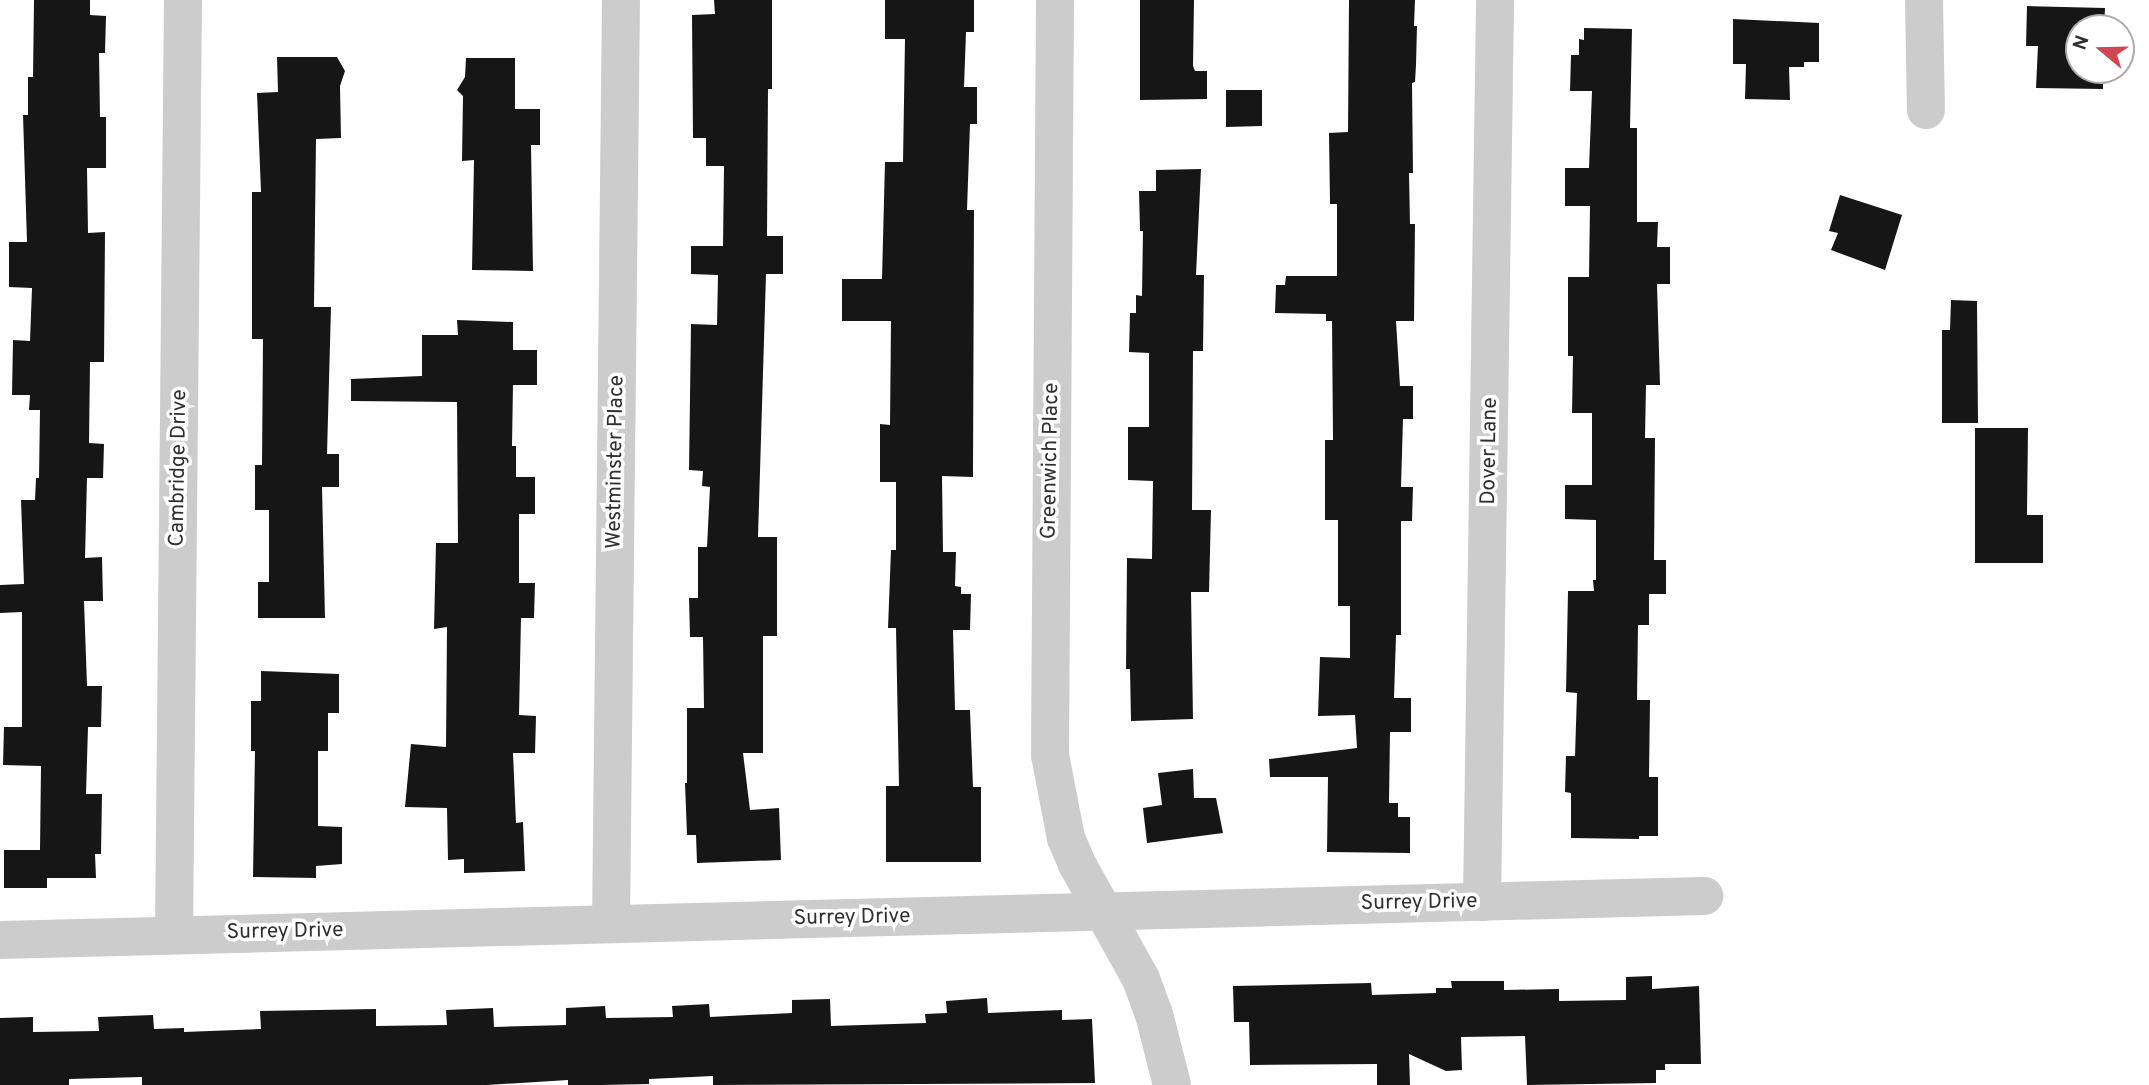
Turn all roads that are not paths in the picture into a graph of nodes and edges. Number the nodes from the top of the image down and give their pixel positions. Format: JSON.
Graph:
{"nodes":[{"id":1,"x":183,"y":0,"type":"edge"},
{"id":2,"x":621,"y":0,"type":"edge"},
{"id":3,"x":1055,"y":0,"type":"edge"},
{"id":4,"x":1496,"y":0,"type":"edge"},
{"id":5,"x":1924,"y":0,"type":"edge"},
{"id":6,"x":1926,"y":110,"type":"dead end"},
{"id":7,"x":1704,"y":896,"type":"dead end"},
{"id":8,"x":1482,"y":902,"type":"junction"},
{"id":9,"x":1102,"y":912,"type":"junction"},
{"id":10,"x":611,"y":924,"type":"junction"},
{"id":11,"x":174,"y":935,"type":"junction"},
{"id":12,"x":0,"y":940,"type":"edge"},
{"id":13,"x":1172,"y":1085,"type":"edge"}],
"edges":[{"from":1,"to":11,"type":"street","name":"Cambridge Drive"},
{"from":2,"to":10,"type":"street","name":"Westminster Place"},
{"from":3,"to":9,"type":"street","name":"Greenwich Place"},
{"from":4,"to":8,"type":"street","name":"Dover Lane"},
{"from":5,"to":6,"type":"street"},
{"from":7,"to":8,"type":"street","name":"Surrey Drive"},
{"from":8,"to":9,"type":"street","name":"Surrey Drive"},
{"from":9,"to":10,"type":"street","name":"Surrey Drive"},
{"from":9,"to":13,"type":"street","name":"Greenwich Place"},
{"from":10,"to":11,"type":"street","name":"Surrey Drive"},
{"from":11,"to":12,"type":"street","name":"Surrey Drive"}]}
